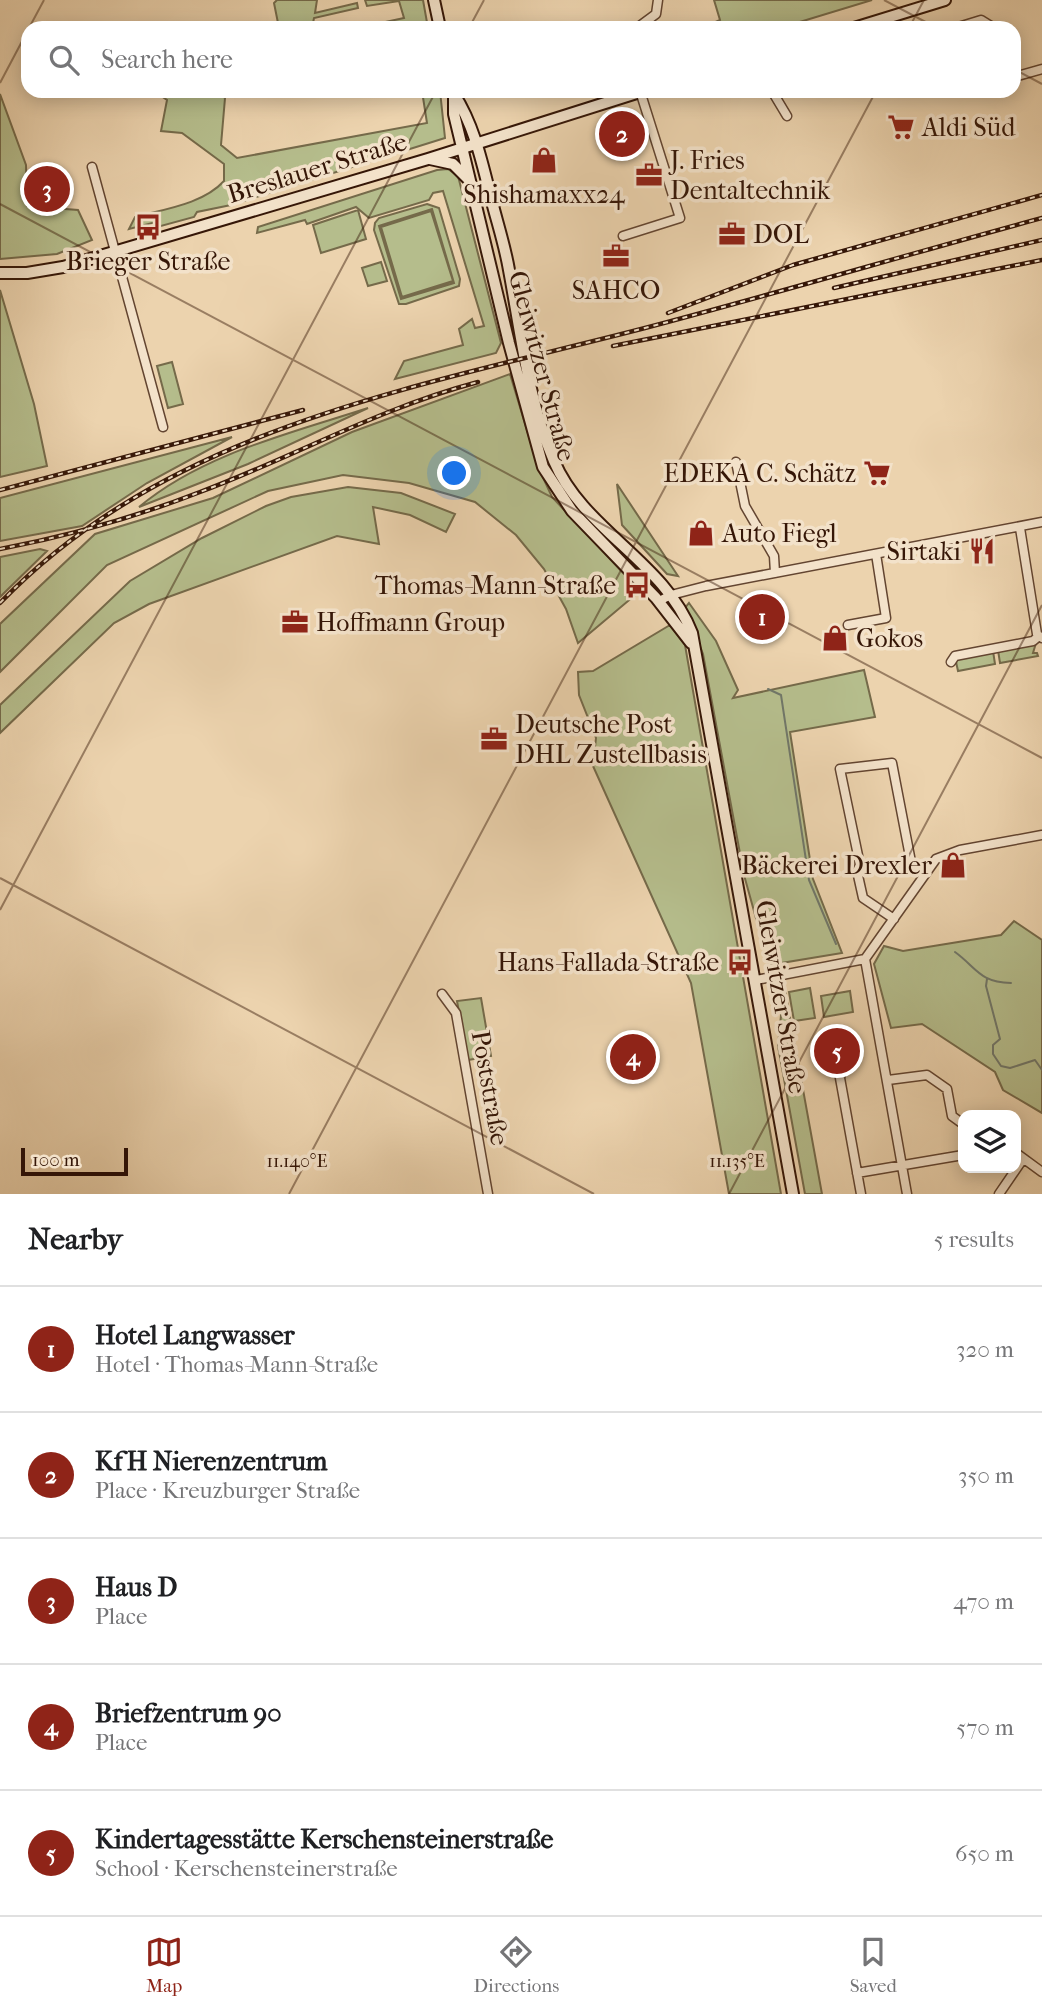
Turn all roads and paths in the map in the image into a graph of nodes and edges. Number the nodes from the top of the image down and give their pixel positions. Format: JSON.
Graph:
{"nodes":[{"id":1,"x":434,"y":0,"type":"edge"},
{"id":2,"x":658,"y":0,"type":"edge"},
{"id":3,"x":945,"y":0,"type":"edge"},
{"id":4,"x":438,"y":21,"type":"edge"},
{"id":5,"x":646,"y":21,"type":"edge"},
{"id":6,"x":877,"y":21,"type":"edge"},
{"id":7,"x":1042,"y":69,"type":"edge"},
{"id":8,"x":1021,"y":75,"type":"edge"},
{"id":9,"x":453,"y":98,"type":"edge"},
{"id":10,"x":457,"y":98,"type":"edge"},
{"id":11,"x":618,"y":98,"type":"edge"},
{"id":12,"x":643,"y":98,"type":"edge"},
{"id":13,"x":776,"y":98,"type":"edge"},
{"id":14,"x":787,"y":116,"type":"dead end"},
{"id":15,"x":476,"y":142,"type":"junction"},
{"id":16,"x":462,"y":146,"type":"junction"},
{"id":17,"x":428,"y":159,"type":"junction"},
{"id":18,"x":92,"y":167,"type":"dead end"},
{"id":19,"x":471,"y":182,"type":"junction"},
{"id":20,"x":622,"y":236,"type":"dead end"},
{"id":21,"x":115,"y":251,"type":"junction"},
{"id":22,"x":0,"y":273,"type":"edge"},
{"id":23,"x":163,"y":427,"type":"dead end"},
{"id":24,"x":736,"y":462,"type":"dead end"},
{"id":25,"x":1042,"y":522,"type":"edge"},
{"id":26,"x":1020,"y":528,"type":"junction"},
{"id":27,"x":876,"y":554,"type":"junction"},
{"id":28,"x":775,"y":573,"type":"junction"},
{"id":29,"x":671,"y":595,"type":"junction"},
{"id":30,"x":659,"y":601,"type":"junction"},
{"id":31,"x":848,"y":625,"type":"dead end"},
{"id":32,"x":1040,"y":637,"type":"edge"},
{"id":33,"x":691,"y":643,"type":"junction"},
{"id":34,"x":951,"y":662,"type":"dead end"},
{"id":35,"x":1042,"y":835,"type":"edge"},
{"id":36,"x":924,"y":875,"type":"junction"},
{"id":37,"x":894,"y":919,"type":"junction"},
{"id":38,"x":865,"y":959,"type":"junction"},
{"id":39,"x":756,"y":980,"type":"junction"},
{"id":40,"x":442,"y":994,"type":"dead end"},
{"id":41,"x":842,"y":1069,"type":"dead end"},
{"id":42,"x":888,"y":1080,"type":"junction"},
{"id":43,"x":958,"y":1120,"type":"edge"},
{"id":44,"x":958,"y":1156,"type":"edge"},
{"id":45,"x":1021,"y":1157,"type":"edge"},
{"id":46,"x":902,"y":1166,"type":"junction"},
{"id":47,"x":1042,"y":1172,"type":"edge"},
{"id":48,"x":857,"y":1173,"type":"junction"},
{"id":49,"x":1010,"y":1173,"type":"edge"},
{"id":50,"x":488,"y":1194,"type":"edge"},
{"id":51,"x":793,"y":1194,"type":"edge"},
{"id":52,"x":861,"y":1194,"type":"edge"},
{"id":53,"x":907,"y":1194,"type":"edge"},
{"id":54,"x":999,"y":1194,"type":"edge"}],
"edges":[{"from":1,"to":4,"type":"main road"},
{"from":2,"to":5,"type":"street"},
{"from":3,"to":6,"type":"main road"},
{"from":7,"to":8,"type":"street"},
{"from":9,"to":16,"type":"main road","name":"Gleiwitzer Straße"},
{"from":10,"to":15,"type":"main road","name":"Gleiwitzer Straße"},
{"from":11,"to":15,"type":"main road","name":"Breslauer Straße"},
{"from":12,"to":20,"type":"street"},
{"from":13,"to":14,"type":"street"},
{"from":15,"to":16,"type":"main road","name":"Breslauer Straße"},
{"from":15,"to":29,"type":"main road","name":"Gleiwitzer Straße"},
{"from":16,"to":17,"type":"main road","name":"Breslauer Straße"},
{"from":16,"to":19,"type":"main road","name":"Gleiwitzer Straße"},
{"from":17,"to":19,"type":"main road"},
{"from":17,"to":21,"type":"main road","name":"Breslauer Straße"},
{"from":18,"to":21,"type":"street"},
{"from":19,"to":30,"type":"main road","name":"Gleiwitzer Straße"},
{"from":21,"to":22,"type":"main road","name":"Breslauer Straße"},
{"from":21,"to":23,"type":"street"},
{"from":24,"to":28,"type":"street"},
{"from":25,"to":26,"type":"street"},
{"from":26,"to":27,"type":"street"},
{"from":26,"to":32,"type":"street"},
{"from":27,"to":28,"type":"street"},
{"from":27,"to":31,"type":"street"},
{"from":28,"to":29,"type":"street"},
{"from":29,"to":30,"type":"street"},
{"from":29,"to":33,"type":"main road","name":"Gleiwitzer Straße"},
{"from":30,"to":33,"type":"main road","name":"Gleiwitzer Straße"},
{"from":32,"to":34,"type":"street"},
{"from":33,"to":39,"type":"main road","name":"Gleiwitzer Straße"},
{"from":35,"to":36,"type":"street"},
{"from":36,"to":37,"type":"street"},
{"from":36,"to":37,"type":"street"},
{"from":37,"to":38,"type":"street"},
{"from":38,"to":39,"type":"street"},
{"from":38,"to":42,"type":"street"},
{"from":39,"to":51,"type":"main road","name":"Gleiwitzer Straße"},
{"from":40,"to":50,"type":"street","name":"Poststraße"},
{"from":41,"to":48,"type":"street"},
{"from":42,"to":43,"type":"street"},
{"from":42,"to":46,"type":"street"},
{"from":44,"to":46,"type":"street"},
{"from":45,"to":47,"type":"street"},
{"from":46,"to":48,"type":"street"},
{"from":46,"to":53,"type":"street"},
{"from":48,"to":52,"type":"street"},
{"from":49,"to":54,"type":"street"}]}
